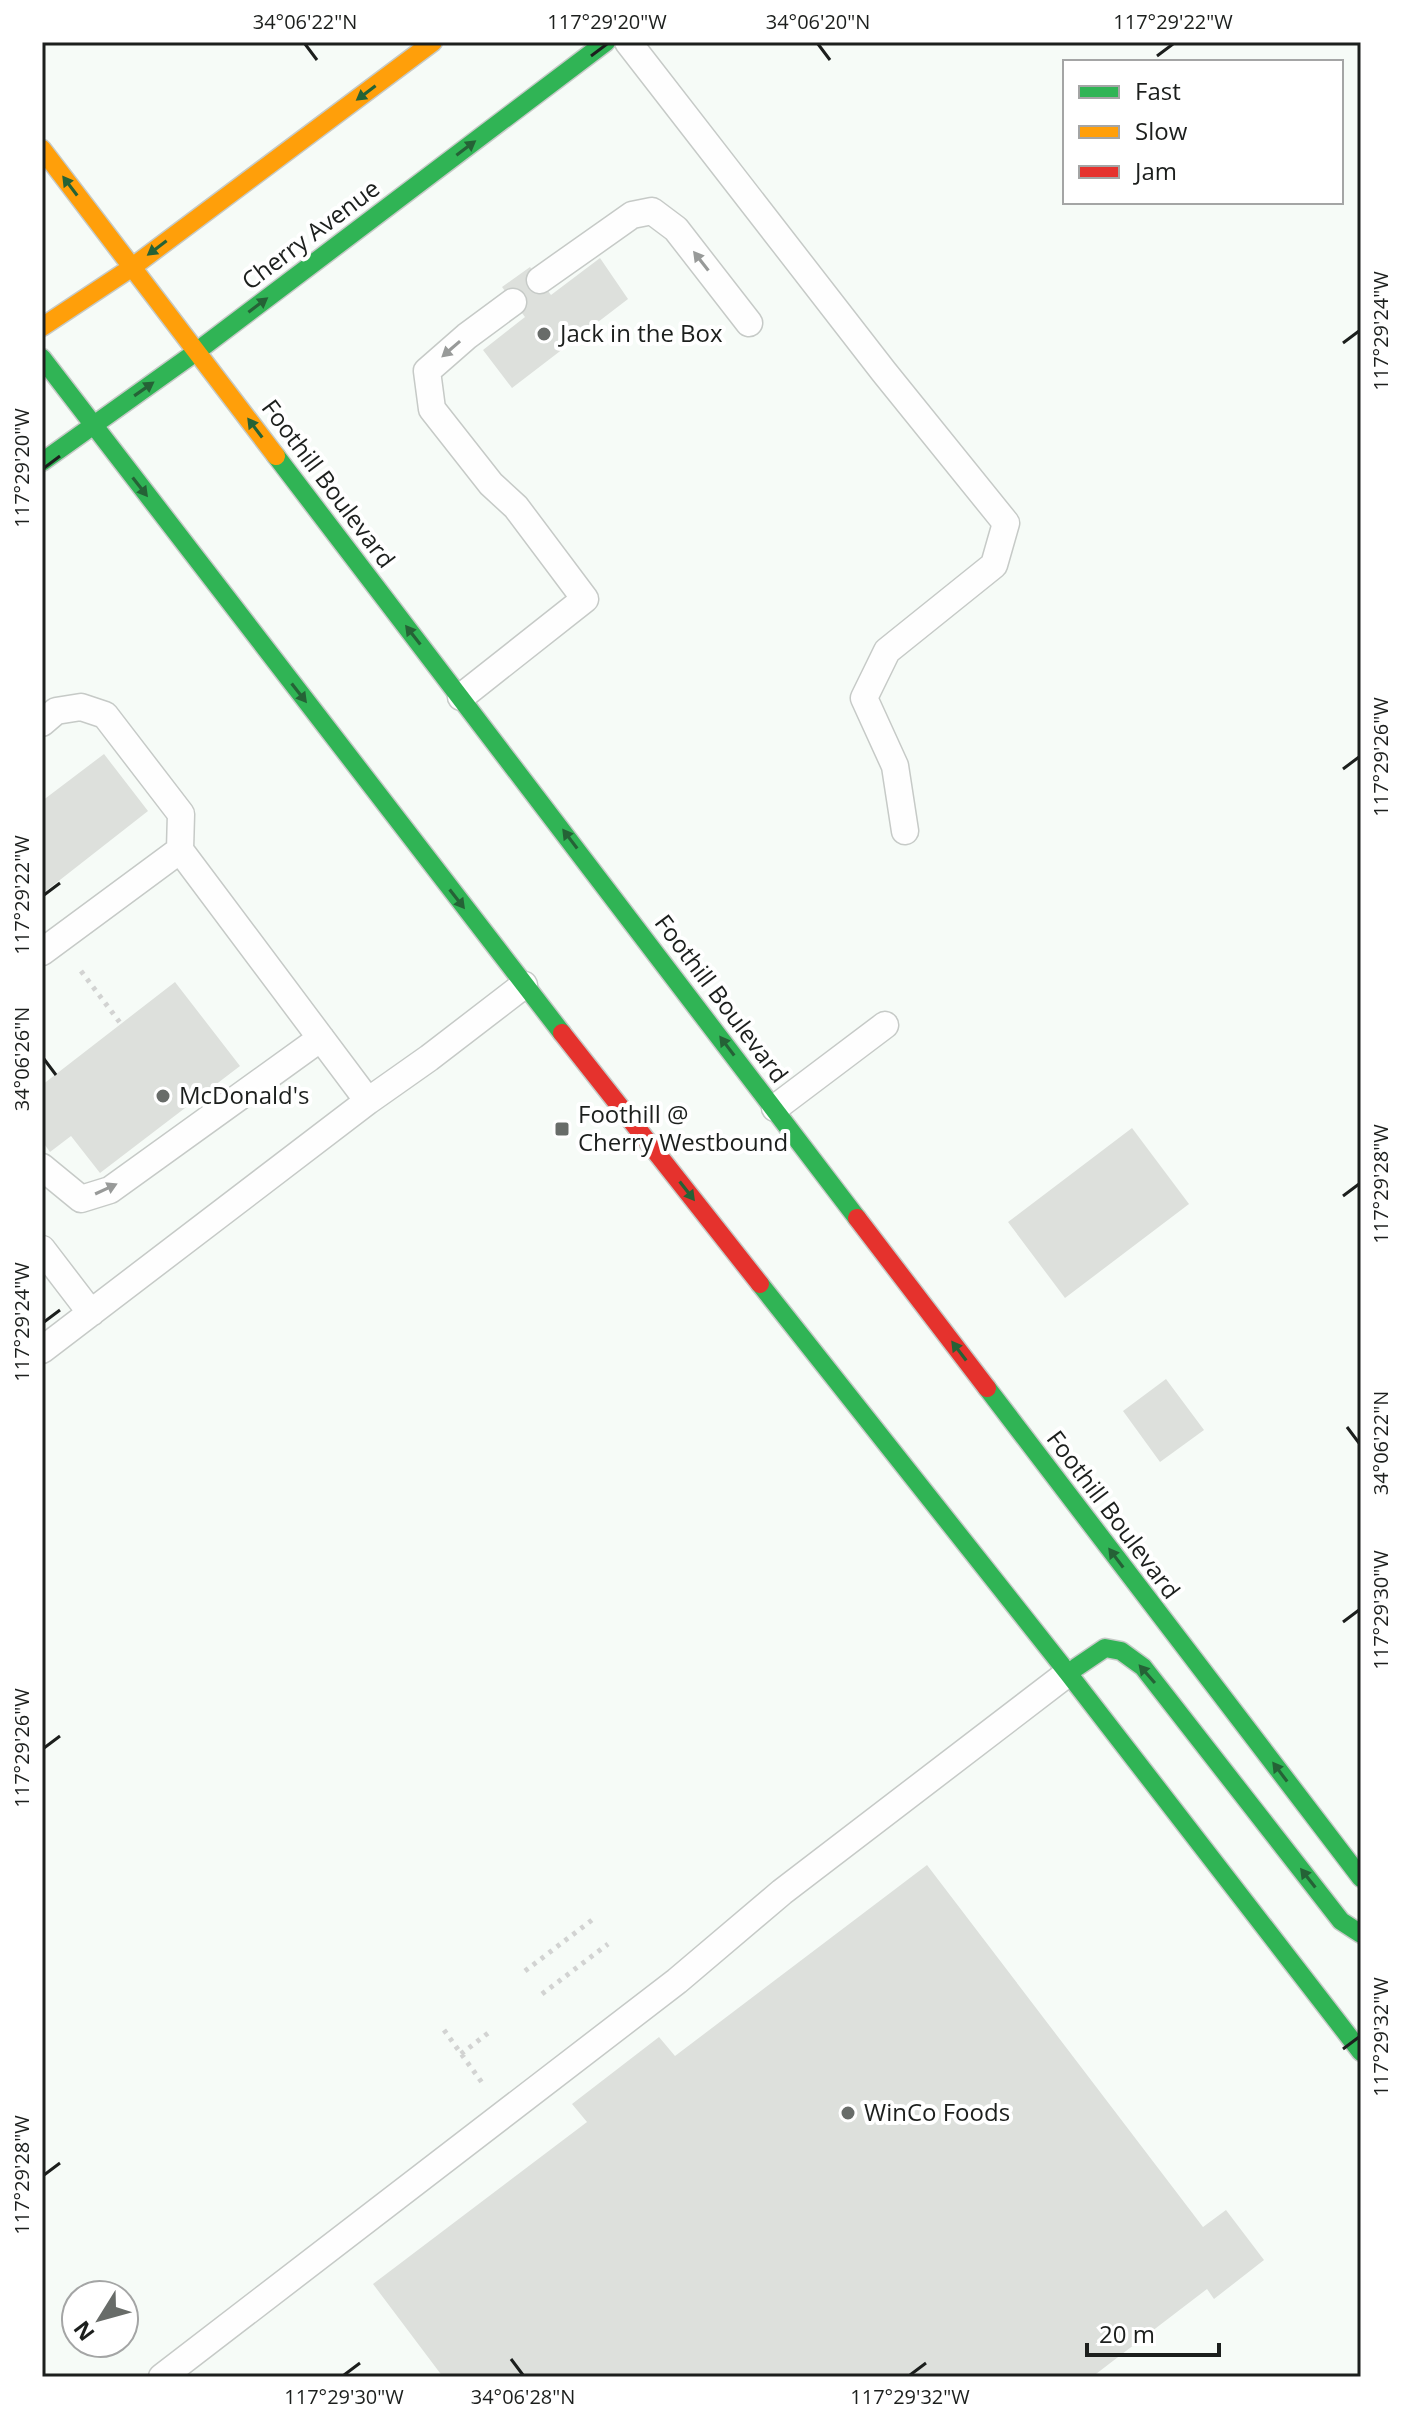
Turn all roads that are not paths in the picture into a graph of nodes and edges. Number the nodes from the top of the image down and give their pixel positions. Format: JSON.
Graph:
{"nodes":[{"id":1,"x":606,"y":42,"type":"edge"},
{"id":2,"x":628,"y":42,"type":"edge"},
{"id":3,"x":429,"y":43,"type":"edge"},
{"id":4,"x":42,"y":149,"type":"edge"},
{"id":5,"x":131,"y":268,"type":"junction"},
{"id":6,"x":540,"y":280,"type":"dead end"},
{"id":7,"x":513,"y":302,"type":"dead end"},
{"id":8,"x":749,"y":323,"type":"dead end"},
{"id":9,"x":42,"y":327,"type":"edge"},
{"id":10,"x":196,"y":352,"type":"junction"},
{"id":11,"x":42,"y":358,"type":"edge"},
{"id":12,"x":92,"y":425,"type":"junction"},
{"id":13,"x":42,"y":462,"type":"edge"},
{"id":14,"x":461,"y":697,"type":"junction"},
{"id":15,"x":42,"y":723,"type":"edge"},
{"id":16,"x":905,"y":831,"type":"dead end"},
{"id":17,"x":180,"y":850,"type":"junction"},
{"id":18,"x":42,"y":952,"type":"edge"},
{"id":19,"x":524,"y":985,"type":"junction"},
{"id":20,"x":885,"y":1025,"type":"dead end"},
{"id":21,"x":321,"y":1038,"type":"junction"},
{"id":22,"x":368,"y":1101,"type":"junction"},
{"id":23,"x":775,"y":1108,"type":"junction"},
{"id":24,"x":42,"y":1167,"type":"edge"},
{"id":25,"x":42,"y":1249,"type":"edge"},
{"id":26,"x":91,"y":1313,"type":"junction"},
{"id":27,"x":42,"y":1350,"type":"edge"},
{"id":28,"x":1068,"y":1673,"type":"junction"},
{"id":29,"x":1361,"y":1878,"type":"edge"},
{"id":30,"x":1361,"y":1934,"type":"edge"},
{"id":31,"x":1361,"y":2052,"type":"edge"},
{"id":32,"x":162,"y":2377,"type":"edge"}],
"edges":[{"from":10,"to":1,"type":"main road","name":"Cherry Avenue","one_way":true},
{"from":2,"to":16,"type":"lane"},
{"from":3,"to":5,"type":"main road","one_way":true},
{"from":5,"to":4,"type":"main road","name":"Foothill Boulevard","one_way":true},
{"from":5,"to":9,"type":"main road"},
{"from":5,"to":10,"type":"main road","name":"Foothill Boulevard"},
{"from":8,"to":6,"type":"lane","one_way":true},
{"from":7,"to":14,"type":"lane","one_way":true},
{"from":12,"to":10,"type":"main road","name":"Cherry Avenue","one_way":true},
{"from":14,"to":10,"type":"main road","name":"Foothill Boulevard","one_way":true},
{"from":11,"to":12,"type":"main road"},
{"from":12,"to":13,"type":"main road","name":"Cherry Avenue"},
{"from":12,"to":19,"type":"main road","one_way":true},
{"from":23,"to":14,"type":"main road","name":"Foothill Boulevard","one_way":true},
{"from":15,"to":17,"type":"lane"},
{"from":17,"to":18,"type":"lane"},
{"from":17,"to":21,"type":"lane"},
{"from":19,"to":22,"type":"lane"},
{"from":19,"to":28,"type":"main road","one_way":true},
{"from":20,"to":23,"type":"lane"},
{"from":21,"to":22,"type":"lane"},
{"from":24,"to":21,"type":"lane","one_way":true},
{"from":22,"to":26,"type":"lane"},
{"from":29,"to":23,"type":"main road","name":"Foothill Boulevard","one_way":true},
{"from":25,"to":26,"type":"lane"},
{"from":26,"to":27,"type":"lane"},
{"from":30,"to":28,"type":"main road","one_way":true},
{"from":28,"to":31,"type":"main road"},
{"from":28,"to":32,"type":"lane"}]}
